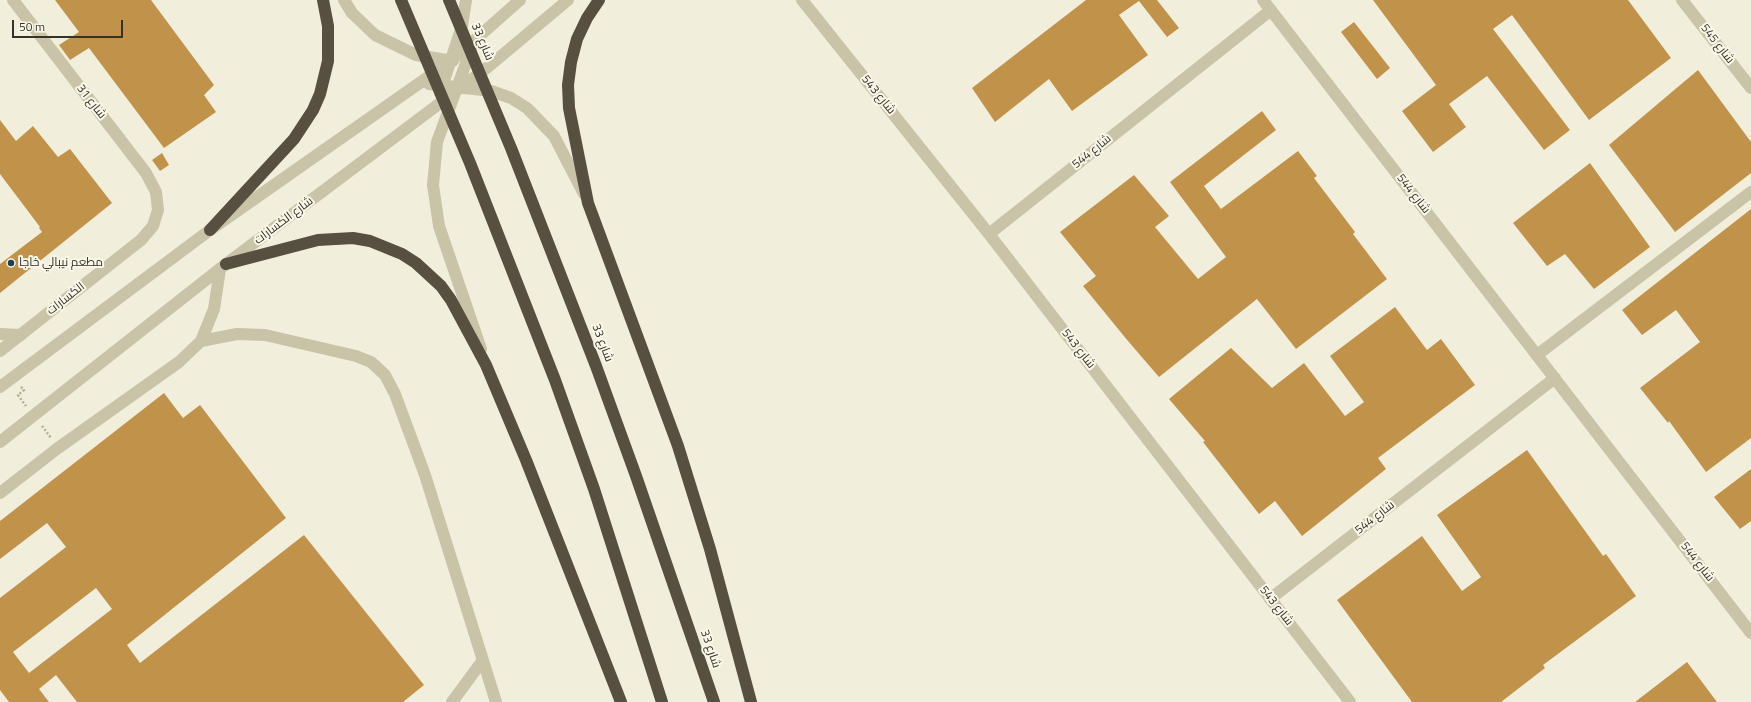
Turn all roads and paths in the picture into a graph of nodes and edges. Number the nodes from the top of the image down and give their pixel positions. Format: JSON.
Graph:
{"nodes":[{"id":1,"x":13,"y":0,"type":"edge"},
{"id":2,"x":324,"y":0,"type":"edge"},
{"id":3,"x":344,"y":0,"type":"edge"},
{"id":4,"x":401,"y":0,"type":"edge"},
{"id":5,"x":449,"y":0,"type":"edge"},
{"id":6,"x":466,"y":0,"type":"edge"},
{"id":7,"x":520,"y":0,"type":"edge"},
{"id":8,"x":568,"y":0,"type":"edge"},
{"id":9,"x":599,"y":0,"type":"edge"},
{"id":10,"x":802,"y":0,"type":"edge"},
{"id":11,"x":1263,"y":0,"type":"edge"},
{"id":12,"x":1682,"y":0,"type":"edge"},
{"id":13,"x":1271,"y":10,"type":"junction"},
{"id":14,"x":474,"y":41,"type":"junction"},
{"id":15,"x":451,"y":61,"type":"junction"},
{"id":16,"x":466,"y":63,"type":"junction"},
{"id":17,"x":488,"y":66,"type":"junction"},
{"id":18,"x":419,"y":82,"type":"junction"},
{"id":19,"x":442,"y":86,"type":"junction"},
{"id":20,"x":458,"y":88,"type":"junction"},
{"id":21,"x":1751,"y":88,"type":"edge"},
{"id":22,"x":435,"y":108,"type":"junction"},
{"id":23,"x":1751,"y":192,"type":"edge"},
{"id":24,"x":588,"y":203,"type":"junction"},
{"id":25,"x":158,"y":210,"type":"joint"},
{"id":26,"x":210,"y":230,"type":"junction"},
{"id":27,"x":989,"y":234,"type":"junction"},
{"id":28,"x":223,"y":266,"type":"junction"},
{"id":29,"x":0,"y":334,"type":"edge"},
{"id":30,"x":21,"y":335,"type":"junction"},
{"id":31,"x":201,"y":341,"type":"junction"},
{"id":32,"x":0,"y":351,"type":"edge"},
{"id":33,"x":1537,"y":355,"type":"junction"},
{"id":34,"x":486,"y":365,"type":"junction"},
{"id":35,"x":1555,"y":378,"type":"junction"},
{"id":36,"x":0,"y":387,"type":"edge"},
{"id":37,"x":0,"y":442,"type":"edge"},
{"id":38,"x":0,"y":493,"type":"edge"},
{"id":39,"x":1270,"y":599,"type":"junction"},
{"id":40,"x":1751,"y":633,"type":"edge"},
{"id":41,"x":483,"y":660,"type":"junction"},
{"id":42,"x":452,"y":702,"type":"edge"},
{"id":43,"x":496,"y":702,"type":"edge"},
{"id":44,"x":621,"y":702,"type":"edge"},
{"id":45,"x":662,"y":702,"type":"edge"},
{"id":46,"x":714,"y":702,"type":"edge"},
{"id":47,"x":751,"y":702,"type":"edge"},
{"id":48,"x":1350,"y":702,"type":"edge"}],
"edges":[{"from":1,"to":25,"type":"street","name":"شارع 31"},
{"from":2,"to":26,"type":"highway"},
{"from":3,"to":15,"type":"street"},
{"from":4,"to":45,"type":"highway"},
{"from":5,"to":46,"type":"highway","name":"شارع 33"},
{"from":6,"to":15,"type":"street"},
{"from":7,"to":14,"type":"street"},
{"from":8,"to":17,"type":"street","name":"شارع الكسارات"},
{"from":9,"to":24,"type":"highway"},
{"from":10,"to":27,"type":"street","name":"شارع 543"},
{"from":11,"to":13,"type":"street","name":"شارع 544"},
{"from":12,"to":21,"type":"street","name":"شارع 545"},
{"from":13,"to":27,"type":"street","name":"شارع 544"},
{"from":13,"to":33,"type":"street","name":"شارع 544"},
{"from":14,"to":15,"type":"street"},
{"from":14,"to":16,"type":"street"},
{"from":15,"to":16,"type":"street"},
{"from":15,"to":18,"type":"street"},
{"from":15,"to":19,"type":"street"},
{"from":16,"to":17,"type":"street"},
{"from":16,"to":20,"type":"street"},
{"from":17,"to":20,"type":"street","name":"شارع الكسارات"},
{"from":18,"to":19,"type":"street"},
{"from":18,"to":26,"type":"street"},
{"from":19,"to":20,"type":"street"},
{"from":19,"to":22,"type":"street"},
{"from":20,"to":22,"type":"street","name":"شارع الكسارات"},
{"from":20,"to":24,"type":"street"},
{"from":20,"to":34,"type":"street"},
{"from":22,"to":28,"type":"street","name":"شارع الكسارات"},
{"from":23,"to":33,"type":"street"},
{"from":24,"to":47,"type":"highway"},
{"from":25,"to":30,"type":"street","name":"الكسارات"},
{"from":26,"to":36,"type":"street"},
{"from":27,"to":39,"type":"street","name":"شارع 543"},
{"from":28,"to":31,"type":"street"},
{"from":28,"to":34,"type":"highway"},
{"from":28,"to":37,"type":"street","name":"شارع الكسارات"},
{"from":29,"to":30,"type":"street"},
{"from":30,"to":32,"type":"street","name":"الكسارات"},
{"from":31,"to":38,"type":"street"},
{"from":31,"to":41,"type":"street"},
{"from":33,"to":35,"type":"street","name":"شارع 544"},
{"from":34,"to":44,"type":"highway"},
{"from":35,"to":39,"type":"street","name":"شارع 544"},
{"from":35,"to":40,"type":"street","name":"شارع 544"},
{"from":39,"to":48,"type":"street","name":"شارع 543"},
{"from":41,"to":42,"type":"street"},
{"from":41,"to":43,"type":"street"}]}
